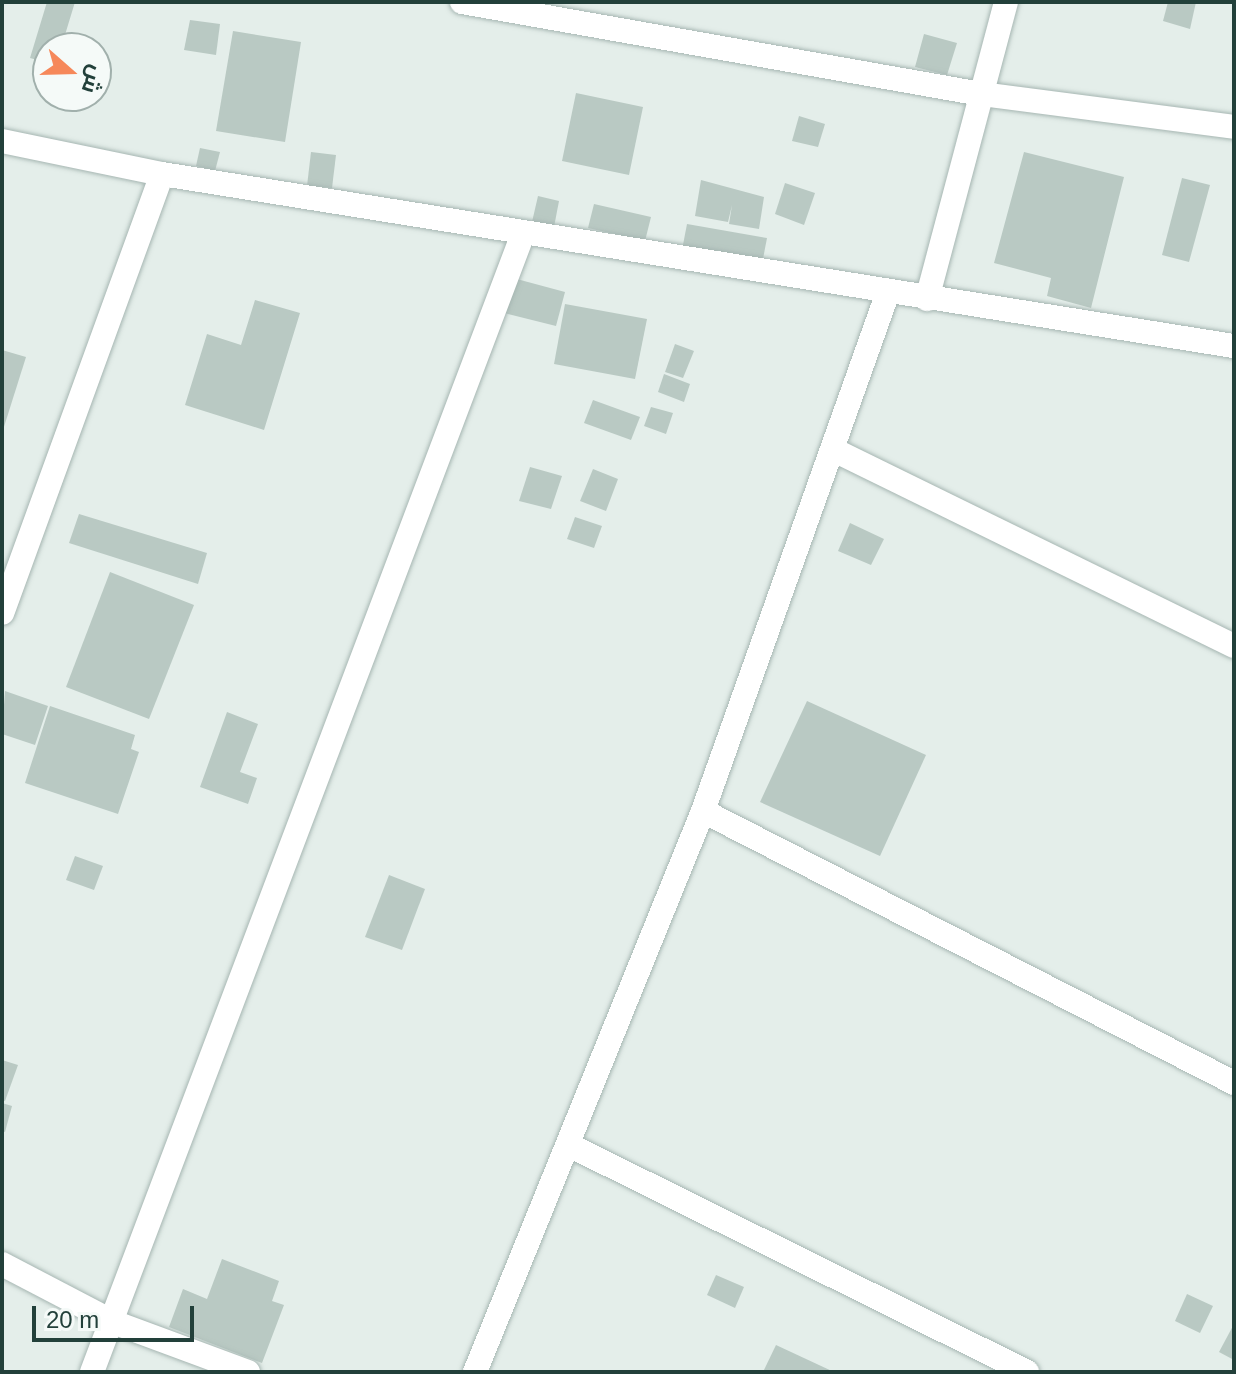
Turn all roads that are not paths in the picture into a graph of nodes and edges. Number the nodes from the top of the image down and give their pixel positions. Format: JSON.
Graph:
{"nodes":[{"id":1,"x":462,"y":2,"type":"edge"},
{"id":2,"x":1006,"y":2,"type":"edge"},
{"id":3,"x":981,"y":94,"type":"junction"},
{"id":4,"x":1234,"y":127,"type":"edge"},
{"id":5,"x":2,"y":141,"type":"edge"},
{"id":6,"x":162,"y":174,"type":"junction"},
{"id":7,"x":523,"y":234,"type":"junction"},
{"id":8,"x":888,"y":292,"type":"junction"},
{"id":9,"x":927,"y":299,"type":"junction"},
{"id":10,"x":1234,"y":346,"type":"edge"},
{"id":11,"x":836,"y":451,"type":"junction"},
{"id":12,"x":2,"y":613,"type":"edge"},
{"id":13,"x":1234,"y":646,"type":"edge"},
{"id":14,"x":703,"y":811,"type":"junction"},
{"id":15,"x":1234,"y":1083,"type":"edge"},
{"id":16,"x":571,"y":1146,"type":"junction"},
{"id":17,"x":2,"y":1264,"type":"edge"},
{"id":18,"x":113,"y":1322,"type":"junction"},
{"id":19,"x":92,"y":1372,"type":"edge"},
{"id":20,"x":248,"y":1372,"type":"edge"},
{"id":21,"x":475,"y":1372,"type":"edge"},
{"id":22,"x":1027,"y":1372,"type":"edge"}],
"edges":[{"from":1,"to":3,"type":"street"},
{"from":2,"to":3,"type":"street"},
{"from":3,"to":4,"type":"street"},
{"from":3,"to":9,"type":"street"},
{"from":5,"to":6,"type":"street"},
{"from":6,"to":7,"type":"street"},
{"from":6,"to":12,"type":"street"},
{"from":7,"to":8,"type":"street"},
{"from":7,"to":18,"type":"street"},
{"from":8,"to":9,"type":"street"},
{"from":8,"to":11,"type":"street"},
{"from":9,"to":10,"type":"street"},
{"from":11,"to":13,"type":"street"},
{"from":11,"to":14,"type":"street"},
{"from":14,"to":15,"type":"street"},
{"from":14,"to":16,"type":"street"},
{"from":16,"to":21,"type":"street"},
{"from":16,"to":22,"type":"street"},
{"from":17,"to":18,"type":"street"},
{"from":18,"to":19,"type":"street"},
{"from":18,"to":20,"type":"street"}]}
